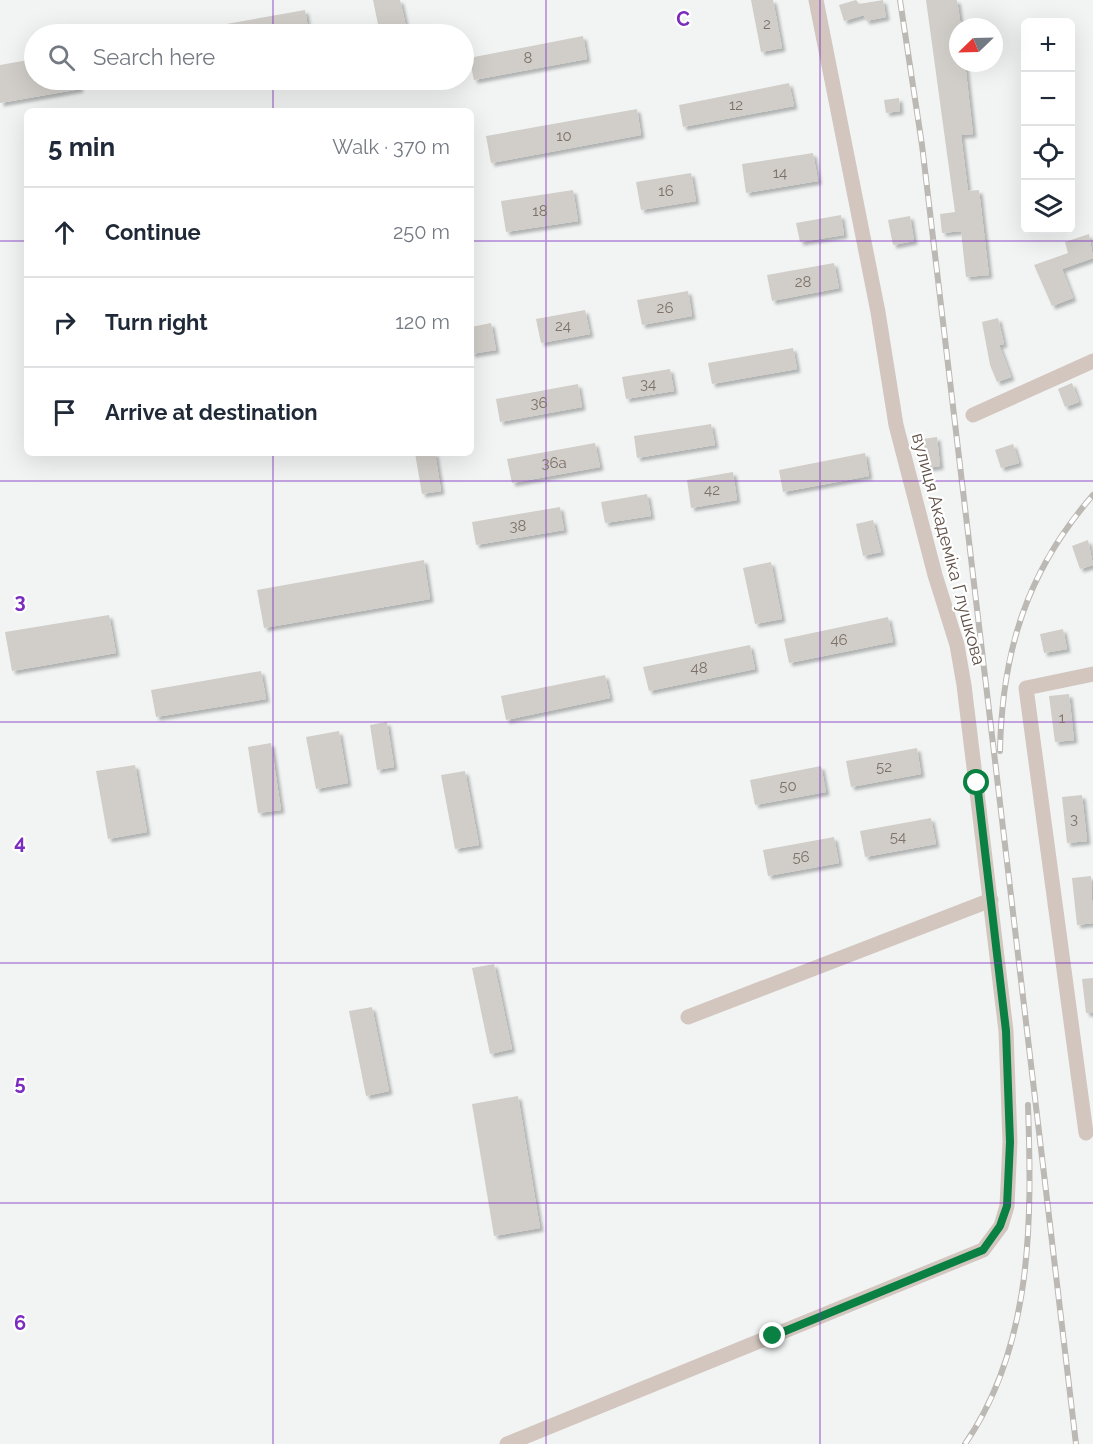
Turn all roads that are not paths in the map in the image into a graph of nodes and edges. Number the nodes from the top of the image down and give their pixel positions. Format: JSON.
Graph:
{"nodes":[{"id":1,"x":816,"y":0,"type":"edge"},
{"id":2,"x":1093,"y":361,"type":"edge"},
{"id":3,"x":973,"y":415,"type":"dead end"},
{"id":4,"x":1093,"y":674,"type":"edge"},
{"id":5,"x":991,"y":900,"type":"junction"},
{"id":6,"x":688,"y":1017,"type":"dead end"},
{"id":7,"x":1086,"y":1076,"type":"edge"},
{"id":8,"x":1086,"y":1133,"type":"dead end"},
{"id":9,"x":507,"y":1444,"type":"edge"}],
"edges":[{"from":1,"to":5,"type":"street","name":"вулиця Академіка Глушкова"},
{"from":2,"to":3,"type":"street"},
{"from":4,"to":7,"type":"street"},
{"from":5,"to":6,"type":"street"},
{"from":5,"to":9,"type":"street","name":"вулиця Академіка Глушкова"},
{"from":7,"to":8,"type":"street"}]}
